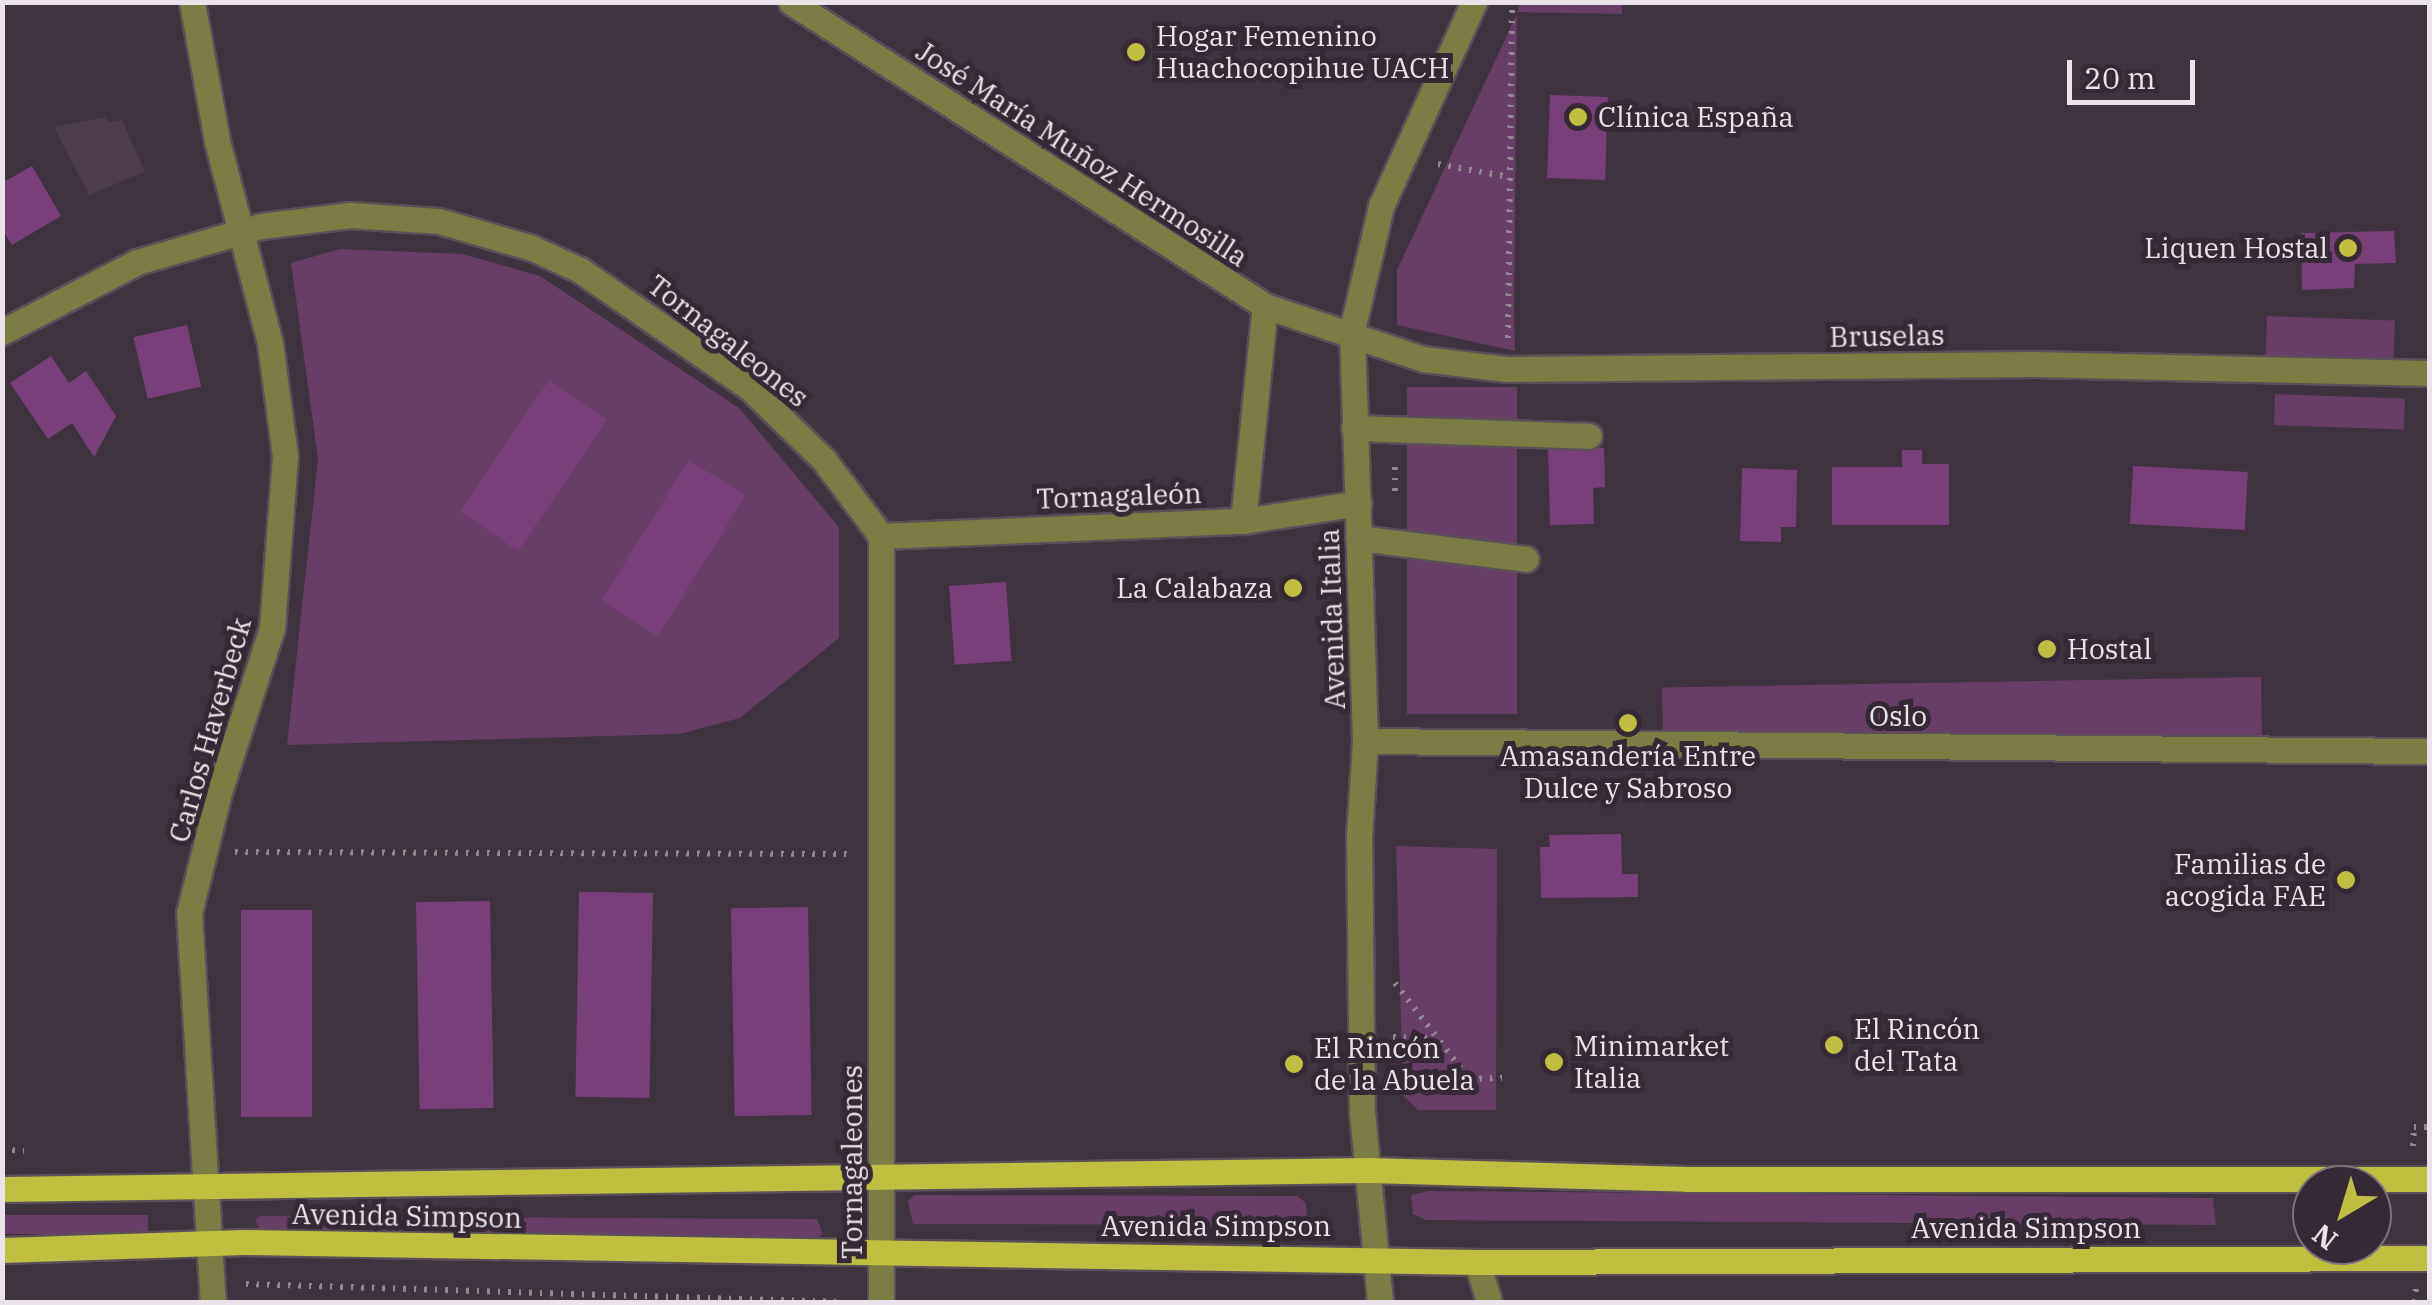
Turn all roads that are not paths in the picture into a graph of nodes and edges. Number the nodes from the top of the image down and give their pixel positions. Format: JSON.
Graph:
{"nodes":[{"id":1,"x":192,"y":2,"type":"edge"},
{"id":2,"x":790,"y":2,"type":"edge"},
{"id":3,"x":1474,"y":2,"type":"edge"},
{"id":4,"x":238,"y":233,"type":"junction"},
{"id":5,"x":1265,"y":306,"type":"junction"},
{"id":6,"x":1352,"y":330,"type":"junction"},
{"id":7,"x":2,"y":332,"type":"edge"},
{"id":8,"x":2430,"y":373,"type":"edge"},
{"id":9,"x":1354,"y":428,"type":"junction"},
{"id":10,"x":1589,"y":436,"type":"dead end"},
{"id":11,"x":1358,"y":503,"type":"junction"},
{"id":12,"x":1243,"y":521,"type":"junction"},
{"id":13,"x":881,"y":536,"type":"junction"},
{"id":14,"x":1358,"y":538,"type":"junction"},
{"id":15,"x":1526,"y":559,"type":"dead end"},
{"id":16,"x":1365,"y":741,"type":"junction"},
{"id":17,"x":2430,"y":751,"type":"edge"},
{"id":18,"x":1369,"y":1170,"type":"junction"},
{"id":19,"x":880,"y":1174,"type":"junction"},
{"id":20,"x":2430,"y":1179,"type":"edge"},
{"id":21,"x":2,"y":1189,"type":"edge"},
{"id":22,"x":205,"y":1189,"type":"junction"},
{"id":23,"x":209,"y":1244,"type":"junction"},
{"id":24,"x":2,"y":1250,"type":"edge"},
{"id":25,"x":883,"y":1257,"type":"junction"},
{"id":26,"x":1375,"y":1258,"type":"junction"},
{"id":27,"x":2430,"y":1258,"type":"edge"},
{"id":28,"x":1477,"y":1262,"type":"junction"},
{"id":29,"x":212,"y":1302,"type":"edge"},
{"id":30,"x":880,"y":1302,"type":"edge"},
{"id":31,"x":1380,"y":1302,"type":"edge"},
{"id":32,"x":1489,"y":1302,"type":"edge"}],
"edges":[{"from":1,"to":4,"type":"street","name":"Carlos Haverbeck"},
{"from":2,"to":5,"type":"street","name":"José María Muñoz Hermosilla"},
{"from":3,"to":6,"type":"street","name":"Avenida Italia"},
{"from":4,"to":7,"type":"street","name":"Tornagaleones"},
{"from":4,"to":13,"type":"street","name":"Tornagaleones"},
{"from":4,"to":22,"type":"street","name":"Carlos Haverbeck"},
{"from":5,"to":6,"type":"street","name":"José María Muñoz Hermosilla"},
{"from":5,"to":12,"type":"street"},
{"from":6,"to":8,"type":"street","name":"Bruselas"},
{"from":6,"to":9,"type":"street","name":"Avenida Italia"},
{"from":9,"to":10,"type":"street"},
{"from":9,"to":11,"type":"street","name":"Avenida Italia"},
{"from":11,"to":12,"type":"street","name":"Tornagaleón"},
{"from":11,"to":14,"type":"street","name":"Avenida Italia"},
{"from":12,"to":13,"type":"street","name":"Tornagaleón"},
{"from":13,"to":19,"type":"street","name":"Tornagaleones"},
{"from":14,"to":15,"type":"street"},
{"from":14,"to":16,"type":"street","name":"Avenida Italia"},
{"from":16,"to":17,"type":"street","name":"Oslo"},
{"from":16,"to":18,"type":"street","name":"Avenida Italia"},
{"from":18,"to":19,"type":"main road","name":"Avenida Simpson"},
{"from":18,"to":20,"type":"main road","name":"Avenida Simpson"},
{"from":18,"to":26,"type":"street","name":"Avenida Italia"},
{"from":19,"to":22,"type":"main road","name":"Avenida Simpson"},
{"from":19,"to":25,"type":"street","name":"Tornagaleones"},
{"from":21,"to":22,"type":"main road","name":"Avenida Simpson"},
{"from":22,"to":23,"type":"street","name":"Carlos Haverbeck"},
{"from":23,"to":24,"type":"main road","name":"Avenida Simpson"},
{"from":23,"to":25,"type":"main road","name":"Avenida Simpson"},
{"from":23,"to":29,"type":"street","name":"Carlos Haverbeck"},
{"from":25,"to":26,"type":"main road","name":"Avenida Simpson"},
{"from":25,"to":30,"type":"street","name":"Tornagaleones"},
{"from":26,"to":28,"type":"main road","name":"Avenida Simpson"},
{"from":26,"to":31,"type":"street","name":"Avenida Italia"},
{"from":27,"to":28,"type":"main road","name":"Avenida Simpson"},
{"from":28,"to":32,"type":"street"}]}
